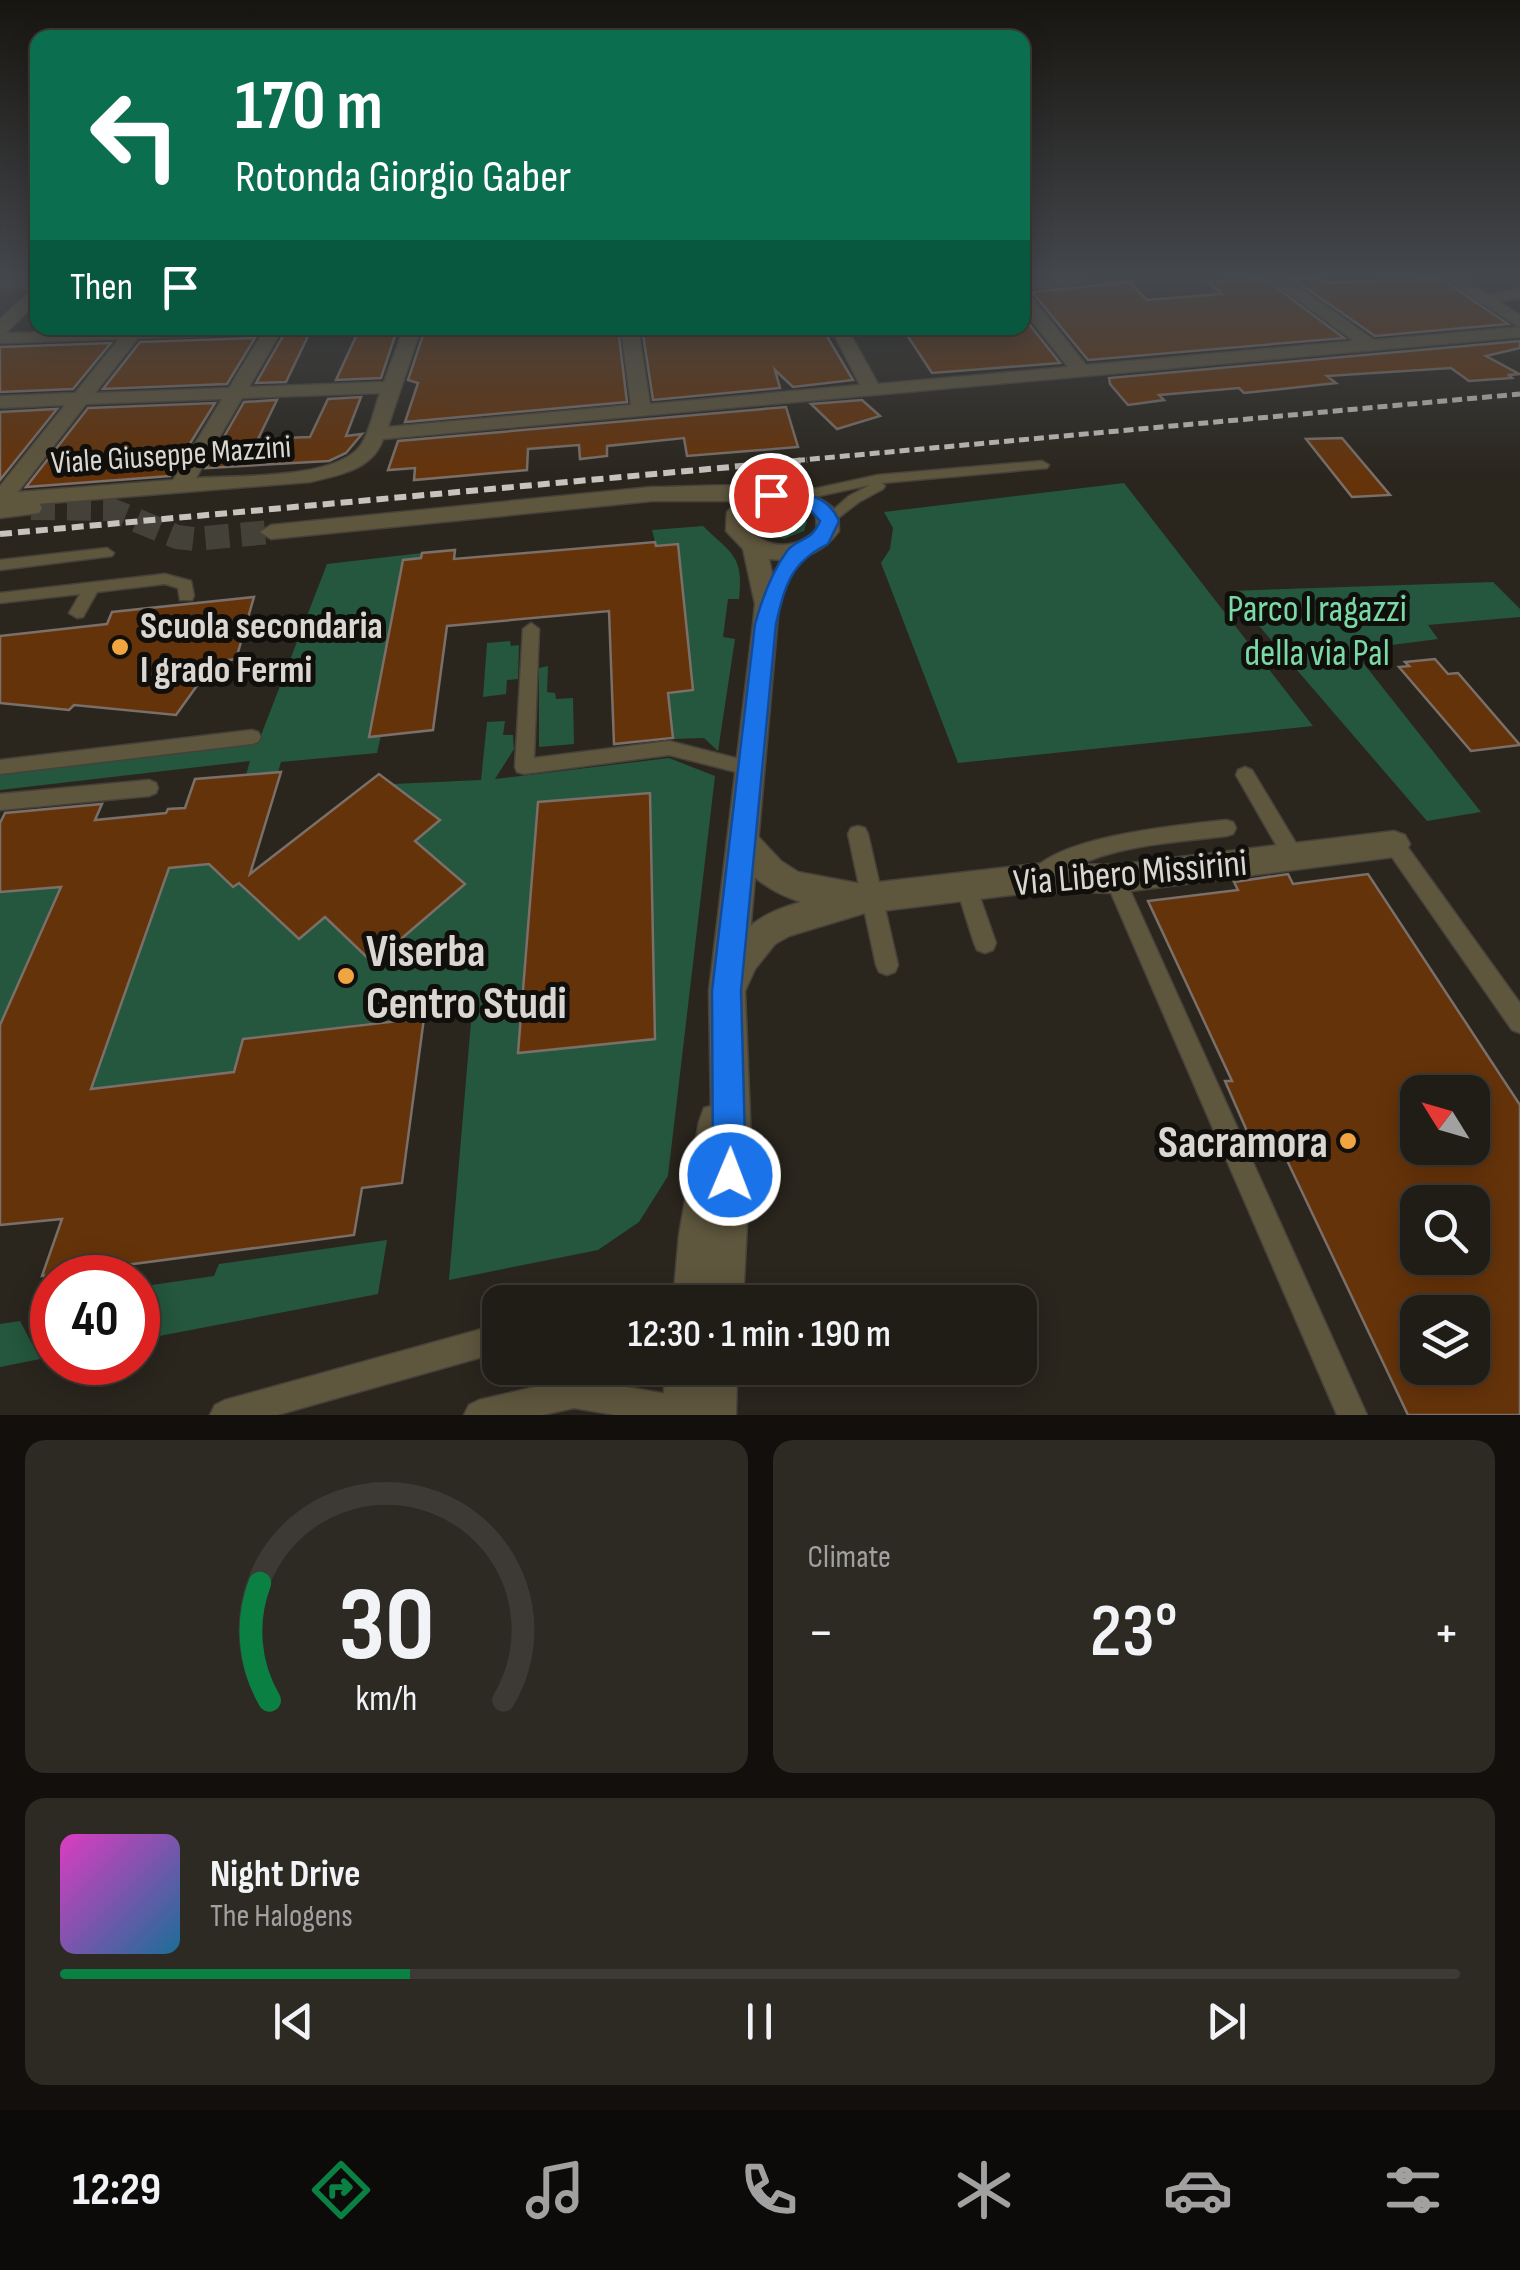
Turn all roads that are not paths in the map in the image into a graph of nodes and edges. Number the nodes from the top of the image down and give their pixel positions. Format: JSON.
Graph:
{"nodes":[{"id":1,"x":122,"y":345,"type":"edge"},
{"id":2,"x":264,"y":345,"type":"edge"},
{"id":3,"x":407,"y":345,"type":"edge"},
{"id":4,"x":632,"y":345,"type":"edge"},
{"id":5,"x":848,"y":345,"type":"edge"},
{"id":6,"x":1060,"y":345,"type":"edge"},
{"id":7,"x":1370,"y":345,"type":"edge"},
{"id":8,"x":1080,"y":370,"type":"junction"},
{"id":9,"x":392,"y":386,"type":"junction"},
{"id":10,"x":870,"y":388,"type":"junction"},
{"id":11,"x":236,"y":394,"type":"junction"},
{"id":12,"x":79,"y":399,"type":"junction"},
{"id":13,"x":0,"y":402,"type":"edge"},
{"id":14,"x":641,"y":409,"type":"junction"},
{"id":15,"x":375,"y":434,"type":"junction"},
{"id":16,"x":1042,"y":464,"type":"dead end"},
{"id":17,"x":902,"y":477,"type":"junction"},
{"id":18,"x":180,"y":487,"type":"junction"},
{"id":19,"x":771,"y":495,"type":"junction"},
{"id":20,"x":800,"y":496,"type":"junction"},
{"id":21,"x":613,"y":499,"type":"junction"},
{"id":22,"x":0,"y":500,"type":"edge"},
{"id":23,"x":31,"y":508,"type":"tunnel mouth"},
{"id":24,"x":0,"y":511,"type":"edge"},
{"id":25,"x":830,"y":521,"type":"junction"},
{"id":26,"x":271,"y":532,"type":"tunnel mouth"},
{"id":27,"x":745,"y":538,"type":"junction"},
{"id":28,"x":796,"y":552,"type":"junction"},
{"id":29,"x":107,"y":553,"type":"dead end"},
{"id":30,"x":0,"y":564,"type":"edge"},
{"id":31,"x":92,"y":587,"type":"junction"},
{"id":32,"x":186,"y":596,"type":"dead end"},
{"id":33,"x":0,"y":598,"type":"edge"},
{"id":34,"x":77,"y":613,"type":"dead end"},
{"id":35,"x":766,"y":624,"type":"junction"},
{"id":36,"x":530,"y":628,"type":"dead end"},
{"id":37,"x":252,"y":737,"type":"dead end"},
{"id":38,"x":0,"y":767,"type":"edge"},
{"id":39,"x":748,"y":768,"type":"junction"},
{"id":40,"x":1245,"y":776,"type":"dead end"},
{"id":41,"x":149,"y":788,"type":"dead end"},
{"id":42,"x":0,"y":802,"type":"edge"},
{"id":43,"x":1226,"y":828,"type":"dead end"},
{"id":44,"x":858,"y":834,"type":"dead end"},
{"id":45,"x":743,"y":841,"type":"junction"},
{"id":46,"x":1394,"y":844,"type":"joint"},
{"id":47,"x":1294,"y":856,"type":"junction"},
{"id":48,"x":1034,"y":879,"type":"junction"},
{"id":49,"x":1115,"y":879,"type":"junction"},
{"id":50,"x":966,"y":886,"type":"junction"},
{"id":51,"x":870,"y":897,"type":"junction"},
{"id":52,"x":985,"y":943,"type":"dead end"},
{"id":53,"x":887,"y":965,"type":"dead end"},
{"id":54,"x":726,"y":991,"type":"junction"},
{"id":55,"x":1520,"y":1022,"type":"edge"},
{"id":56,"x":728,"y":1082,"type":"junction"},
{"id":57,"x":697,"y":1285,"type":"edge"},
{"id":58,"x":722,"y":1285,"type":"edge"},
{"id":59,"x":482,"y":1343,"type":"edge"},
{"id":60,"x":693,"y":1402,"type":"edge"},
{"id":61,"x":224,"y":1415,"type":"edge"},
{"id":62,"x":479,"y":1415,"type":"edge"},
{"id":63,"x":1352,"y":1415,"type":"edge"}],
"edges":[{"from":1,"to":12,"type":"street"},
{"from":2,"to":11,"type":"street"},
{"from":3,"to":9,"type":"street"},
{"from":4,"to":14,"type":"street"},
{"from":5,"to":10,"type":"street"},
{"from":6,"to":8,"type":"street"},
{"from":7,"to":8,"type":"street"},
{"from":8,"to":10,"type":"street"},
{"from":9,"to":11,"type":"street"},
{"from":9,"to":15,"type":"street"},
{"from":10,"to":14,"type":"street"},
{"from":11,"to":12,"type":"street"},
{"from":11,"to":18,"type":"street"},
{"from":12,"to":13,"type":"street"},
{"from":12,"to":22,"type":"street"},
{"from":14,"to":15,"type":"street"},
{"from":15,"to":18,"type":"street","name":"Viale Giuseppe Mazzini"},
{"from":16,"to":17,"type":"lane"},
{"from":17,"to":20,"type":"lane"},
{"from":17,"to":25,"type":"lane"},
{"from":18,"to":22,"type":"street","name":"Viale Giuseppe Mazzini"},
{"from":19,"to":20,"type":"street"},
{"from":19,"to":21,"type":"street"},
{"from":19,"to":27,"type":"street"},
{"from":20,"to":25,"type":"street"},
{"from":21,"to":26,"type":"street"},
{"from":21,"to":27,"type":"street"},
{"from":23,"to":24,"type":"street","name":"Viale Giuseppe Mazzini"},
{"from":25,"to":28,"type":"street"},
{"from":27,"to":28,"type":"street"},
{"from":27,"to":35,"type":"street"},
{"from":28,"to":35,"type":"street"},
{"from":29,"to":30,"type":"lane"},
{"from":31,"to":32,"type":"lane"},
{"from":31,"to":33,"type":"lane"},
{"from":31,"to":34,"type":"lane"},
{"from":35,"to":39,"type":"street"},
{"from":36,"to":39,"type":"lane"},
{"from":37,"to":38,"type":"lane"},
{"from":39,"to":45,"type":"street"},
{"from":40,"to":47,"type":"lane"},
{"from":41,"to":42,"type":"lane"},
{"from":43,"to":48,"type":"lane"},
{"from":44,"to":51,"type":"lane"},
{"from":45,"to":51,"type":"street","name":"Via Libero Missirini"},
{"from":45,"to":54,"type":"street"},
{"from":46,"to":47,"type":"street","name":"Via Libero Missirini"},
{"from":46,"to":55,"type":"lane"},
{"from":47,"to":49,"type":"street","name":"Via Libero Missirini"},
{"from":48,"to":49,"type":"street","name":"Via Libero Missirini"},
{"from":48,"to":50,"type":"street","name":"Via Libero Missirini"},
{"from":49,"to":63,"type":"lane"},
{"from":50,"to":51,"type":"street","name":"Via Libero Missirini"},
{"from":50,"to":52,"type":"lane"},
{"from":51,"to":53,"type":"lane"},
{"from":51,"to":54,"type":"street","name":"Via Libero Missirini"},
{"from":54,"to":56,"type":"street"},
{"from":56,"to":57,"type":"street"},
{"from":56,"to":58,"type":"street"},
{"from":59,"to":61,"type":"lane"},
{"from":60,"to":62,"type":"lane"}]}
